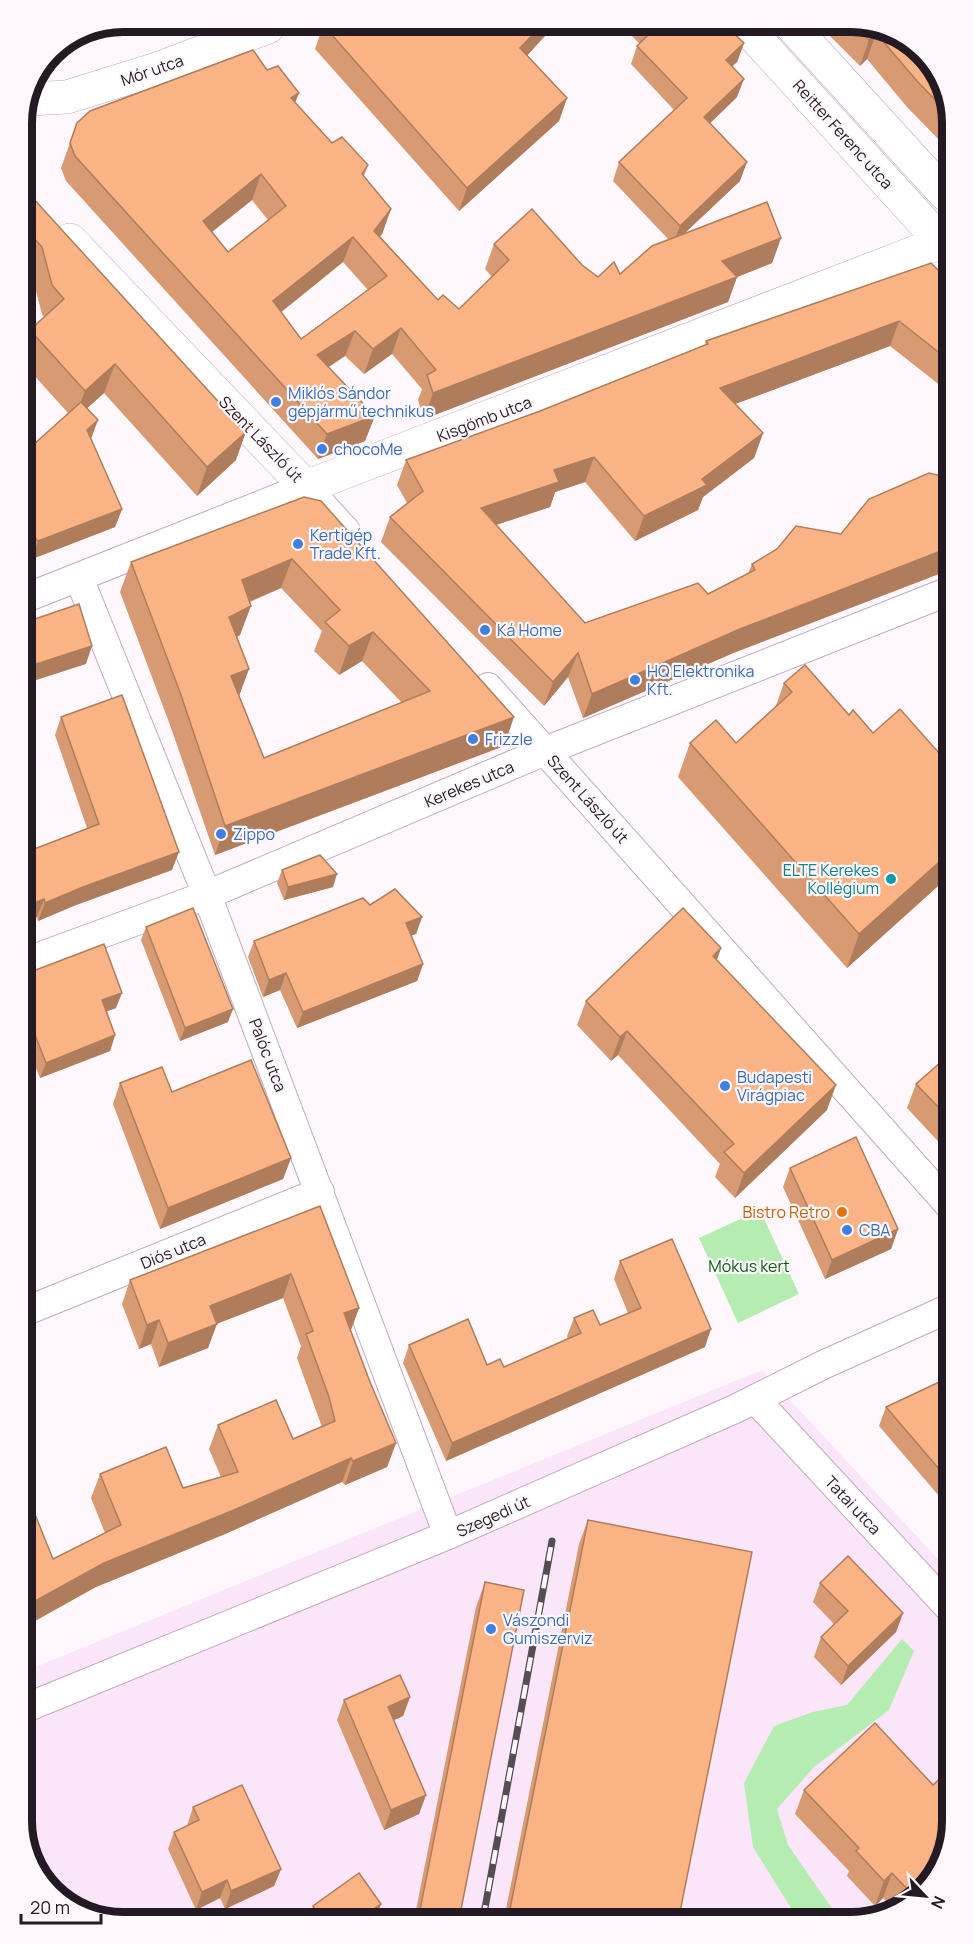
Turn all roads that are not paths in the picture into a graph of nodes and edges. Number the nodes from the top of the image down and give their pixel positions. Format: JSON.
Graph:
{"nodes":[{"id":1,"x":257,"y":31,"type":"edge"},
{"id":2,"x":750,"y":32,"type":"edge"},
{"id":3,"x":797,"y":32,"type":"edge"},
{"id":4,"x":34,"y":102,"type":"edge"},
{"id":5,"x":942,"y":192,"type":"edge"},
{"id":6,"x":46,"y":215,"type":"edge"},
{"id":7,"x":942,"y":241,"type":"edge"},
{"id":8,"x":942,"y":244,"type":"edge"},
{"id":9,"x":306,"y":487,"type":"junction"},
{"id":10,"x":362,"y":549,"type":"edge"},
{"id":11,"x":79,"y":578,"type":"junction"},
{"id":12,"x":942,"y":594,"type":"edge"},
{"id":13,"x":32,"y":595,"type":"edge"},
{"id":14,"x":474,"y":672,"type":"edge"},
{"id":15,"x":545,"y":751,"type":"junction"},
{"id":16,"x":207,"y":895,"type":"junction"},
{"id":17,"x":32,"y":959,"type":"edge"},
{"id":18,"x":320,"y":1192,"type":"junction"},
{"id":19,"x":942,"y":1197,"type":"edge"},
{"id":20,"x":32,"y":1309,"type":"edge"},
{"id":21,"x":942,"y":1312,"type":"edge"},
{"id":22,"x":755,"y":1399,"type":"junction"},
{"id":23,"x":448,"y":1535,"type":"junction"},
{"id":24,"x":942,"y":1600,"type":"edge"},
{"id":25,"x":32,"y":1705,"type":"edge"}],
"edges":[{"from":1,"to":4,"type":"street","name":"Mór utca"},
{"from":2,"to":7,"type":"street","name":"Reitter Ferenc utca"},
{"from":3,"to":5,"type":"street"},
{"from":6,"to":9,"type":"street","name":"Szent László út"},
{"from":8,"to":9,"type":"street","name":"Kisgömb utca"},
{"from":9,"to":10,"type":"street","name":"Szent László út"},
{"from":9,"to":11,"type":"street","name":"Kisgömb utca"},
{"from":11,"to":13,"type":"street","name":"Kisgömb utca"},
{"from":11,"to":16,"type":"street","name":"Palóc utca"},
{"from":12,"to":15,"type":"street","name":"Kerekes utca"},
{"from":14,"to":15,"type":"street","name":"Szent László út"},
{"from":15,"to":16,"type":"street","name":"Kerekes utca"},
{"from":15,"to":19,"type":"street","name":"Szent László út"},
{"from":16,"to":17,"type":"street","name":"Kerekes utca"},
{"from":16,"to":18,"type":"street","name":"Palóc utca"},
{"from":18,"to":20,"type":"street","name":"Diós utca"},
{"from":18,"to":23,"type":"street","name":"Palóc utca"},
{"from":21,"to":22,"type":"street","name":"Szegedi út"},
{"from":22,"to":23,"type":"street","name":"Szegedi út"},
{"from":22,"to":24,"type":"street","name":"Tatai utca"},
{"from":23,"to":25,"type":"street","name":"Szegedi út"}]}
